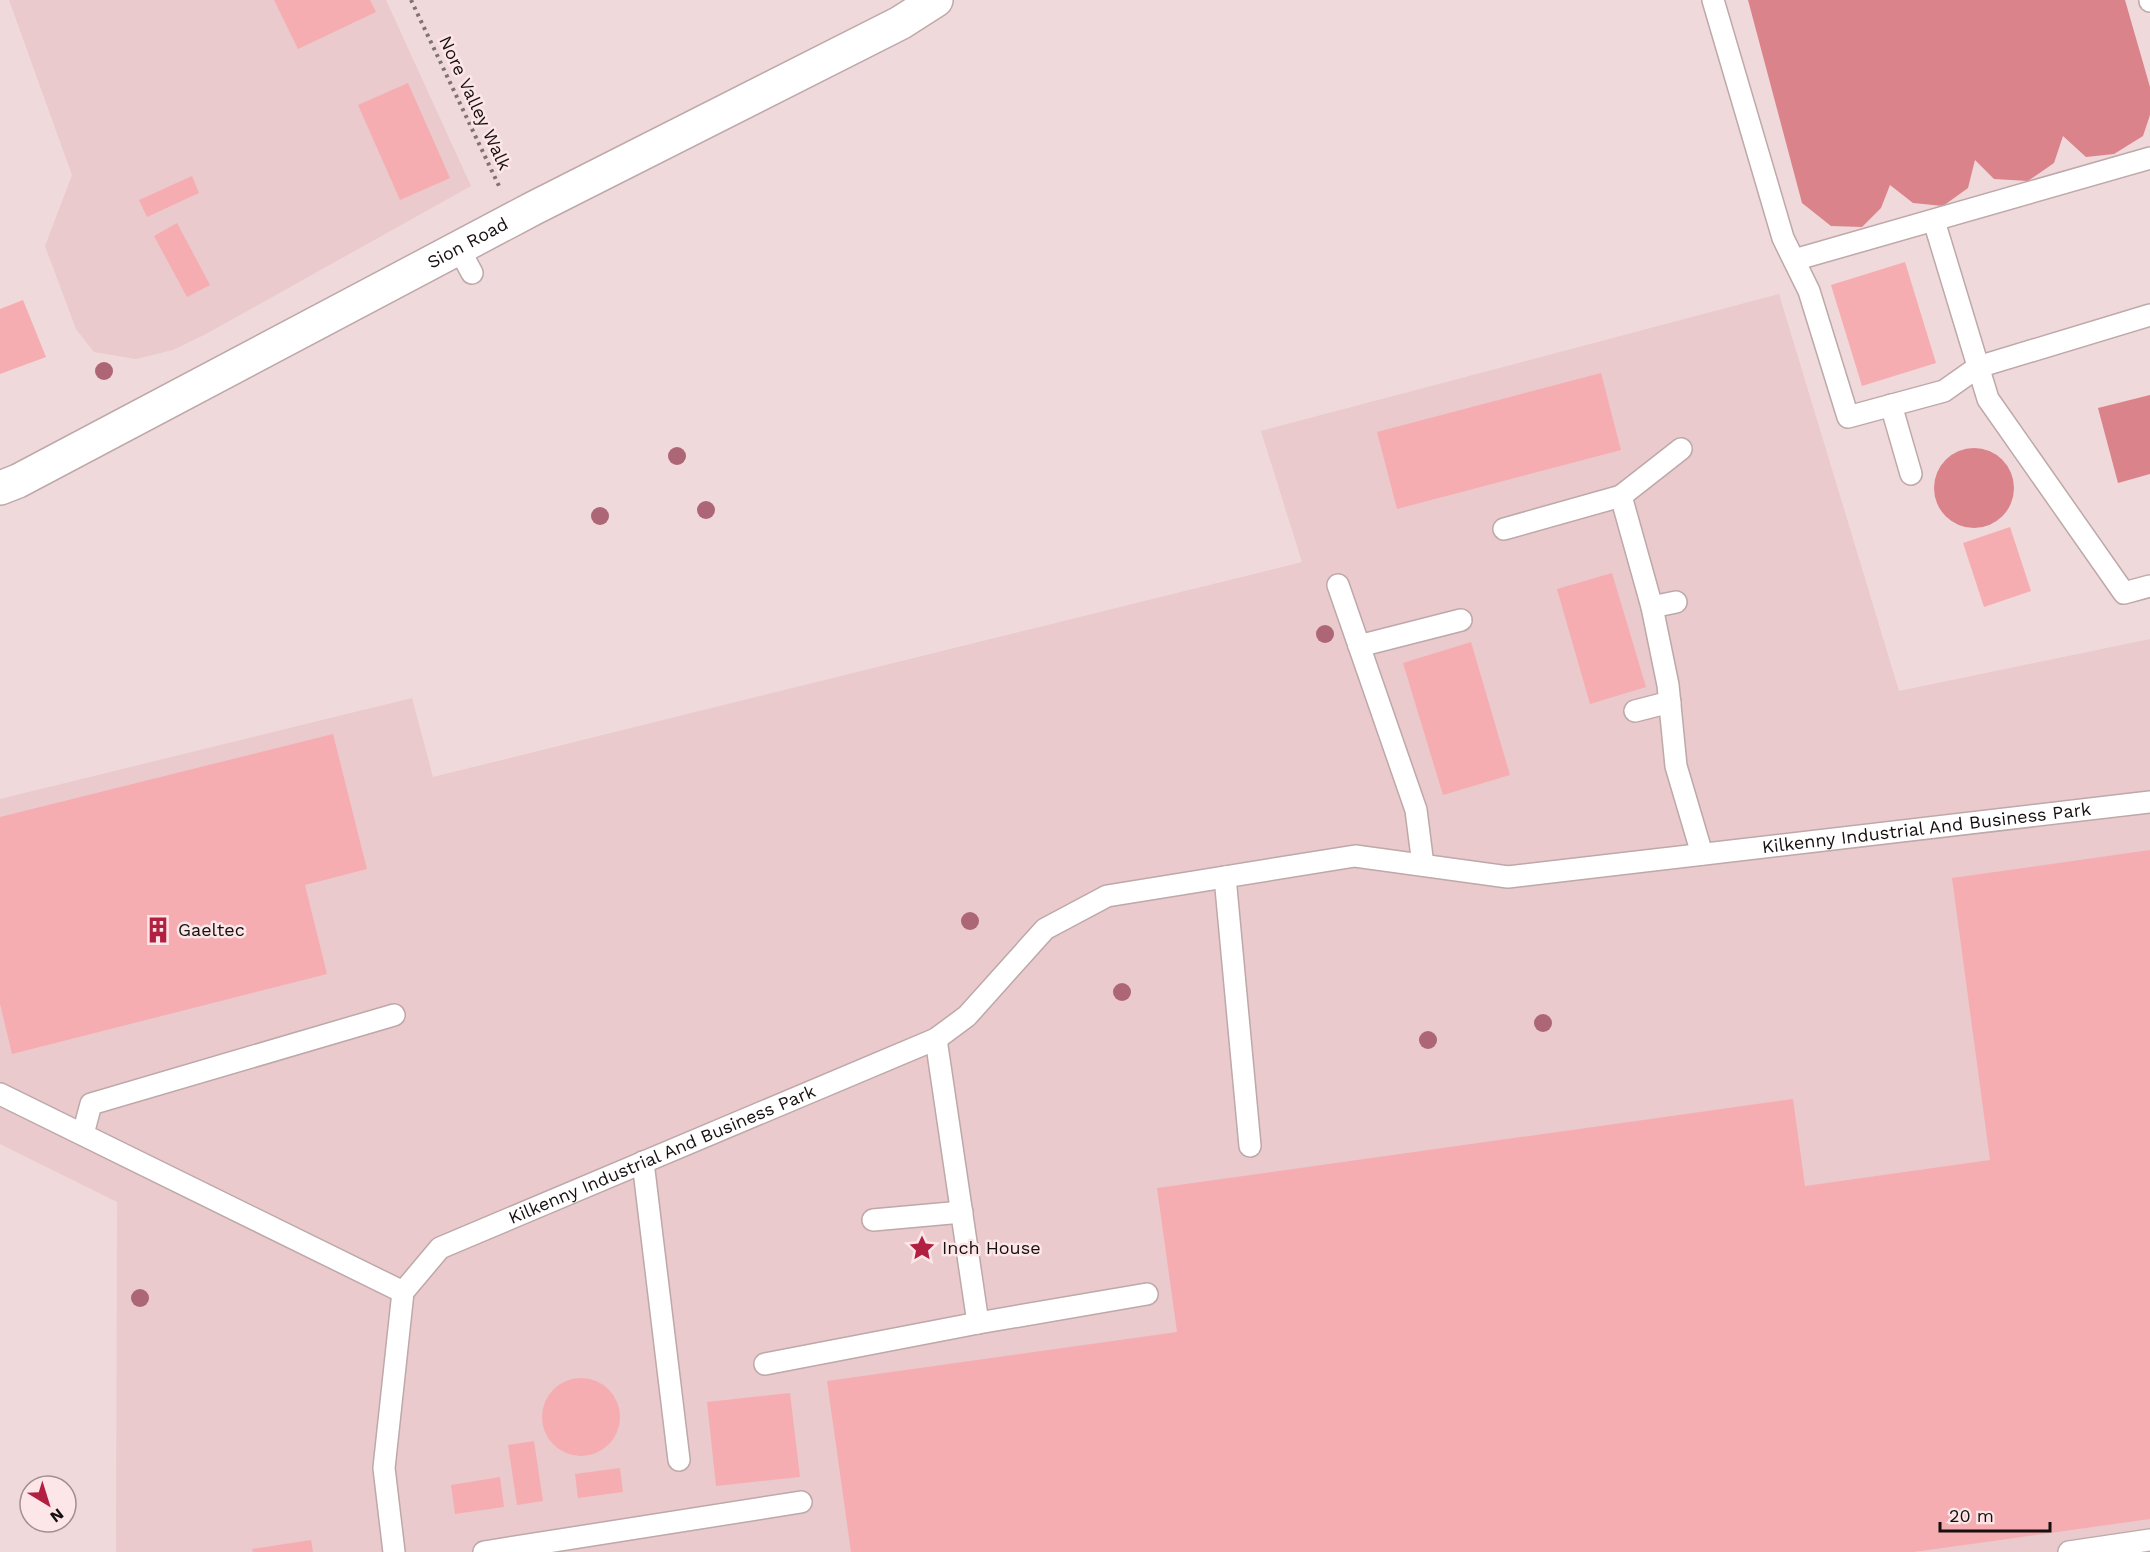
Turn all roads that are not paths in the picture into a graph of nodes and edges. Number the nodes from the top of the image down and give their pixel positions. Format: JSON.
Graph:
{"nodes":[{"id":1,"x":936,"y":0,"type":"edge"},
{"id":2,"x":1713,"y":0,"type":"edge"},
{"id":3,"x":2150,"y":158,"type":"edge"},
{"id":4,"x":1934,"y":221,"type":"junction"},
{"id":5,"x":1794,"y":260,"type":"junction"},
{"id":6,"x":2150,"y":315,"type":"edge"},
{"id":7,"x":1978,"y":367,"type":"junction"},
{"id":8,"x":1891,"y":405,"type":"junction"},
{"id":9,"x":1681,"y":449,"type":"dead end"},
{"id":10,"x":1911,"y":474,"type":"dead end"},
{"id":11,"x":0,"y":488,"type":"edge"},
{"id":12,"x":1621,"y":496,"type":"junction"},
{"id":13,"x":1504,"y":529,"type":"dead end"},
{"id":14,"x":1338,"y":585,"type":"dead end"},
{"id":15,"x":2150,"y":586,"type":"edge"},
{"id":16,"x":1676,"y":602,"type":"dead end"},
{"id":17,"x":1652,"y":608,"type":"junction"},
{"id":18,"x":1461,"y":620,"type":"dead end"},
{"id":19,"x":1359,"y":646,"type":"junction"},
{"id":20,"x":1670,"y":702,"type":"junction"},
{"id":21,"x":1635,"y":711,"type":"dead end"},
{"id":22,"x":2150,"y":802,"type":"edge"},
{"id":23,"x":1702,"y":854,"type":"junction"},
{"id":24,"x":1423,"y":865,"type":"junction"},
{"id":25,"x":1225,"y":877,"type":"junction"},
{"id":26,"x":394,"y":1016,"type":"dead end"},
{"id":27,"x":936,"y":1038,"type":"junction"},
{"id":28,"x":0,"y":1094,"type":"edge"},
{"id":29,"x":82,"y":1134,"type":"junction"},
{"id":30,"x":1250,"y":1146,"type":"dead end"},
{"id":31,"x":643,"y":1162,"type":"junction"},
{"id":32,"x":962,"y":1212,"type":"junction"},
{"id":33,"x":873,"y":1220,"type":"dead end"},
{"id":34,"x":403,"y":1292,"type":"junction"},
{"id":35,"x":1147,"y":1294,"type":"dead end"},
{"id":36,"x":978,"y":1323,"type":"junction"},
{"id":37,"x":765,"y":1365,"type":"dead end"},
{"id":38,"x":679,"y":1460,"type":"dead end"},
{"id":39,"x":801,"y":1502,"type":"dead end"},
{"id":40,"x":2150,"y":1540,"type":"edge"},
{"id":41,"x":394,"y":1552,"type":"edge"},
{"id":42,"x":484,"y":1552,"type":"edge"},
{"id":43,"x":2069,"y":1552,"type":"edge"}],
"edges":[{"from":1,"to":11,"type":"street","name":"Sion Road"},
{"from":2,"to":5,"type":"lane"},
{"from":3,"to":4,"type":"lane"},
{"from":4,"to":5,"type":"lane"},
{"from":4,"to":7,"type":"lane"},
{"from":5,"to":8,"type":"lane"},
{"from":6,"to":7,"type":"lane"},
{"from":7,"to":8,"type":"lane"},
{"from":7,"to":15,"type":"lane"},
{"from":8,"to":10,"type":"lane"},
{"from":9,"to":12,"type":"lane"},
{"from":12,"to":13,"type":"lane"},
{"from":12,"to":17,"type":"lane"},
{"from":14,"to":19,"type":"lane"},
{"from":16,"to":17,"type":"lane"},
{"from":17,"to":20,"type":"lane"},
{"from":18,"to":19,"type":"lane"},
{"from":19,"to":24,"type":"lane"},
{"from":20,"to":21,"type":"lane"},
{"from":20,"to":23,"type":"lane"},
{"from":22,"to":23,"type":"lane","name":"Kilkenny Industrial And Business Park"},
{"from":23,"to":24,"type":"lane","name":"Kilkenny Industrial And Business Park"},
{"from":24,"to":25,"type":"lane","name":"Kilkenny Industrial And Business Park"},
{"from":25,"to":27,"type":"lane","name":"Kilkenny Industrial And Business Park"},
{"from":25,"to":30,"type":"lane"},
{"from":26,"to":29,"type":"lane"},
{"from":27,"to":31,"type":"lane","name":"Kilkenny Industrial And Business Park"},
{"from":27,"to":32,"type":"lane"},
{"from":28,"to":29,"type":"lane"},
{"from":29,"to":34,"type":"lane"},
{"from":31,"to":34,"type":"lane","name":"Kilkenny Industrial And Business Park"},
{"from":31,"to":38,"type":"lane"},
{"from":32,"to":33,"type":"lane"},
{"from":32,"to":36,"type":"lane"},
{"from":34,"to":41,"type":"lane"},
{"from":35,"to":36,"type":"lane"},
{"from":36,"to":37,"type":"lane"},
{"from":39,"to":42,"type":"lane"},
{"from":40,"to":43,"type":"lane"}]}
